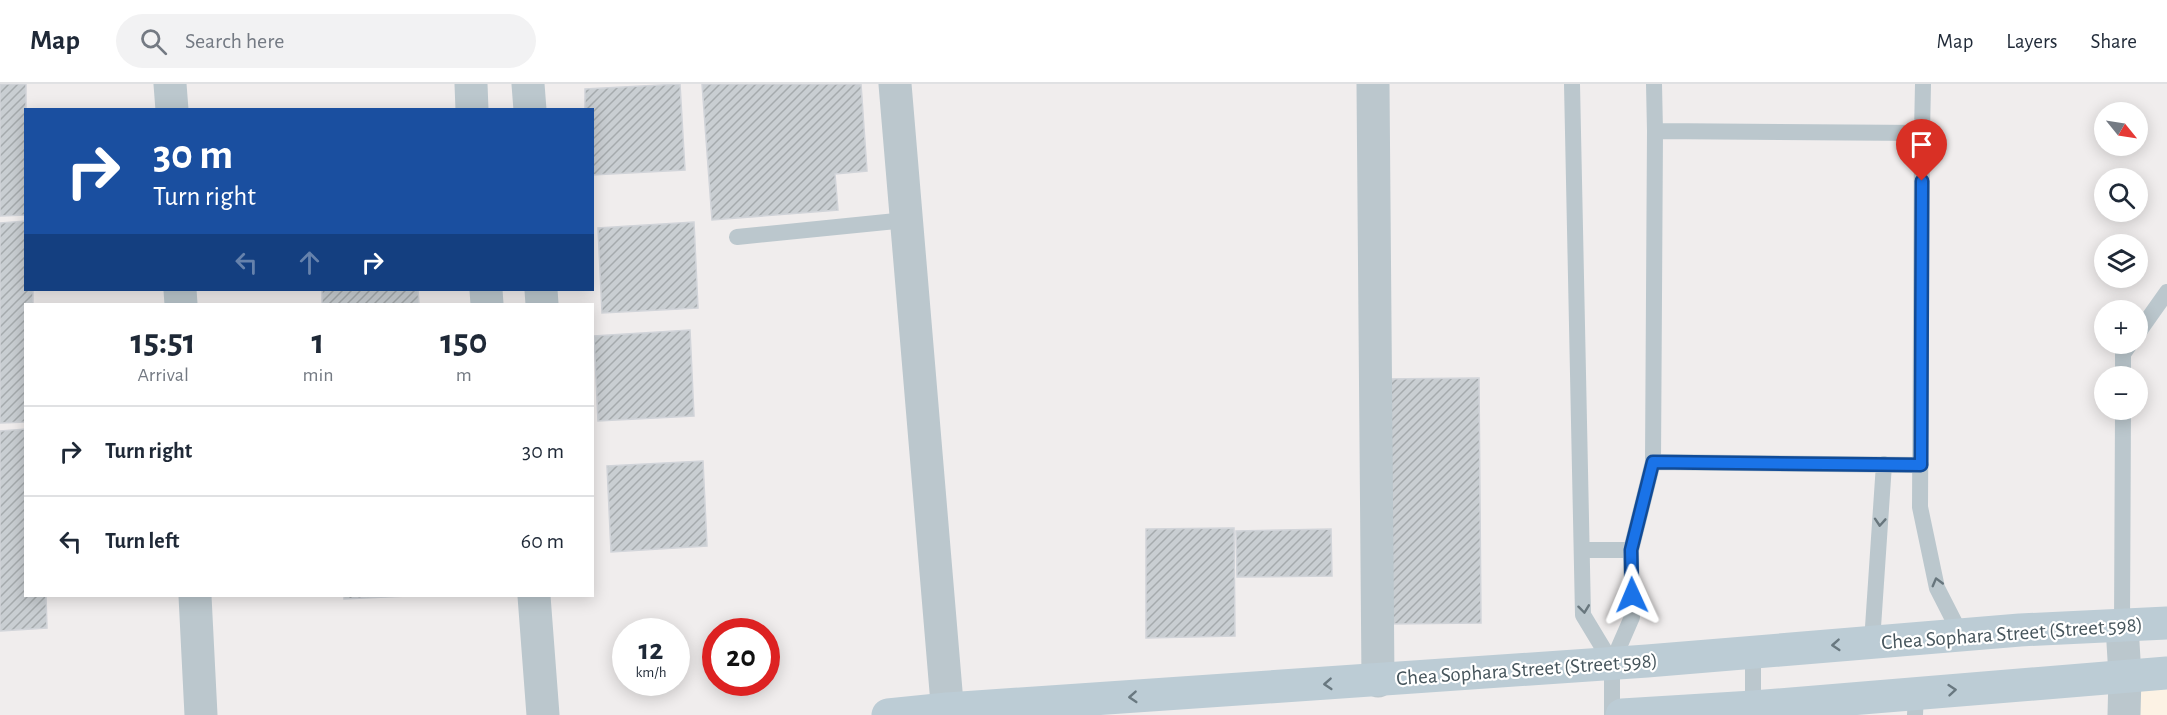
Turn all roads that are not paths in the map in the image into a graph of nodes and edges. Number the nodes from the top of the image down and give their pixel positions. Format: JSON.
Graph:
{"nodes":[{"id":1,"x":171,"y":84,"type":"edge"},
{"id":2,"x":471,"y":84,"type":"edge"},
{"id":3,"x":528,"y":84,"type":"edge"},
{"id":4,"x":895,"y":84,"type":"edge"},
{"id":5,"x":1373,"y":84,"type":"edge"},
{"id":6,"x":1572,"y":84,"type":"edge"},
{"id":7,"x":1654,"y":84,"type":"edge"},
{"id":8,"x":1923,"y":84,"type":"edge"},
{"id":9,"x":172,"y":108,"type":"edge"},
{"id":10,"x":472,"y":108,"type":"edge"},
{"id":11,"x":530,"y":108,"type":"edge"},
{"id":12,"x":1655,"y":131,"type":"junction"},
{"id":13,"x":1922,"y":133,"type":"junction"},
{"id":14,"x":906,"y":220,"type":"junction"},
{"id":15,"x":737,"y":237,"type":"dead end"},
{"id":16,"x":2167,"y":292,"type":"edge"},
{"id":17,"x":2148,"y":319,"type":"edge"},
{"id":18,"x":2123,"y":420,"type":"edge"},
{"id":19,"x":1653,"y":462,"type":"junction"},
{"id":20,"x":1884,"y":464,"type":"junction"},
{"id":21,"x":1921,"y":465,"type":"junction"},
{"id":22,"x":1582,"y":550,"type":"junction"},
{"id":23,"x":1631,"y":550,"type":"junction"},
{"id":24,"x":195,"y":597,"type":"edge"},
{"id":25,"x":534,"y":597,"type":"edge"},
{"id":26,"x":2167,"y":623,"type":"edge"},
{"id":27,"x":2122,"y":626,"type":"junction"},
{"id":28,"x":1960,"y":635,"type":"junction"},
{"id":29,"x":1872,"y":642,"type":"junction"},
{"id":30,"x":1754,"y":651,"type":"junction"},
{"id":31,"x":1612,"y":663,"type":"junction"},
{"id":32,"x":2167,"y":673,"type":"edge"},
{"id":33,"x":2125,"y":676,"type":"junction"},
{"id":34,"x":1378,"y":681,"type":"junction"},
{"id":35,"x":1915,"y":704,"type":"edge"},
{"id":36,"x":1833,"y":707,"type":"edge"},
{"id":37,"x":1753,"y":711,"type":"edge"},
{"id":38,"x":947,"y":712,"type":"edge"},
{"id":39,"x":201,"y":715,"type":"edge"},
{"id":40,"x":543,"y":715,"type":"edge"},
{"id":41,"x":888,"y":715,"type":"edge"},
{"id":42,"x":1612,"y":715,"type":"edge"},
{"id":43,"x":1622,"y":715,"type":"edge"},
{"id":44,"x":2124,"y":715,"type":"edge"}],
"edges":[{"from":1,"to":9,"type":"street"},
{"from":2,"to":10,"type":"street"},
{"from":3,"to":11,"type":"street"},
{"from":4,"to":14,"type":"street"},
{"from":5,"to":34,"type":"street"},
{"from":6,"to":22,"type":"lane"},
{"from":7,"to":12,"type":"lane"},
{"from":8,"to":13,"type":"lane"},
{"from":12,"to":13,"type":"lane"},
{"from":12,"to":19,"type":"lane"},
{"from":13,"to":21,"type":"lane"},
{"from":14,"to":15,"type":"lane"},
{"from":14,"to":38,"type":"street"},
{"from":16,"to":17,"type":"lane"},
{"from":18,"to":27,"type":"lane"},
{"from":19,"to":20,"type":"lane"},
{"from":19,"to":23,"type":"lane"},
{"from":20,"to":21,"type":"lane"},
{"from":20,"to":29,"type":"lane","one_way":true},
{"from":28,"to":21,"type":"lane","one_way":true},
{"from":22,"to":23,"type":"lane"},
{"from":22,"to":31,"type":"lane","one_way":true},
{"from":23,"to":31,"type":"lane"},
{"from":24,"to":39,"type":"street"},
{"from":25,"to":40,"type":"street"},
{"from":26,"to":27,"type":"main road","name":"Chea Sophara Street (Street 598)"},
{"from":27,"to":28,"type":"main road","name":"Chea Sophara Street (Street 598)"},
{"from":27,"to":33,"type":"street"},
{"from":28,"to":29,"type":"main road","name":"Chea Sophara Street (Street 598)"},
{"from":29,"to":30,"type":"main road","name":"Chea Sophara Street (Street 598)","one_way":true},
{"from":30,"to":31,"type":"main road","name":"Chea Sophara Street (Street 598)"},
{"from":30,"to":37,"type":"lane"},
{"from":31,"to":34,"type":"main road","name":"Chea Sophara Street (Street 598)"},
{"from":31,"to":42,"type":"lane"},
{"from":32,"to":33,"type":"main road"},
{"from":35,"to":33,"type":"main road","one_way":true},
{"from":33,"to":44,"type":"street"},
{"from":34,"to":38,"type":"main road","name":"Chea Sophara Street (Street 598)","one_way":true},
{"from":35,"to":36,"type":"main road"},
{"from":36,"to":37,"type":"main road"},
{"from":37,"to":43,"type":"main road"},
{"from":38,"to":41,"type":"main road","name":"Chea Sophara Street (Street 598)"}]}
